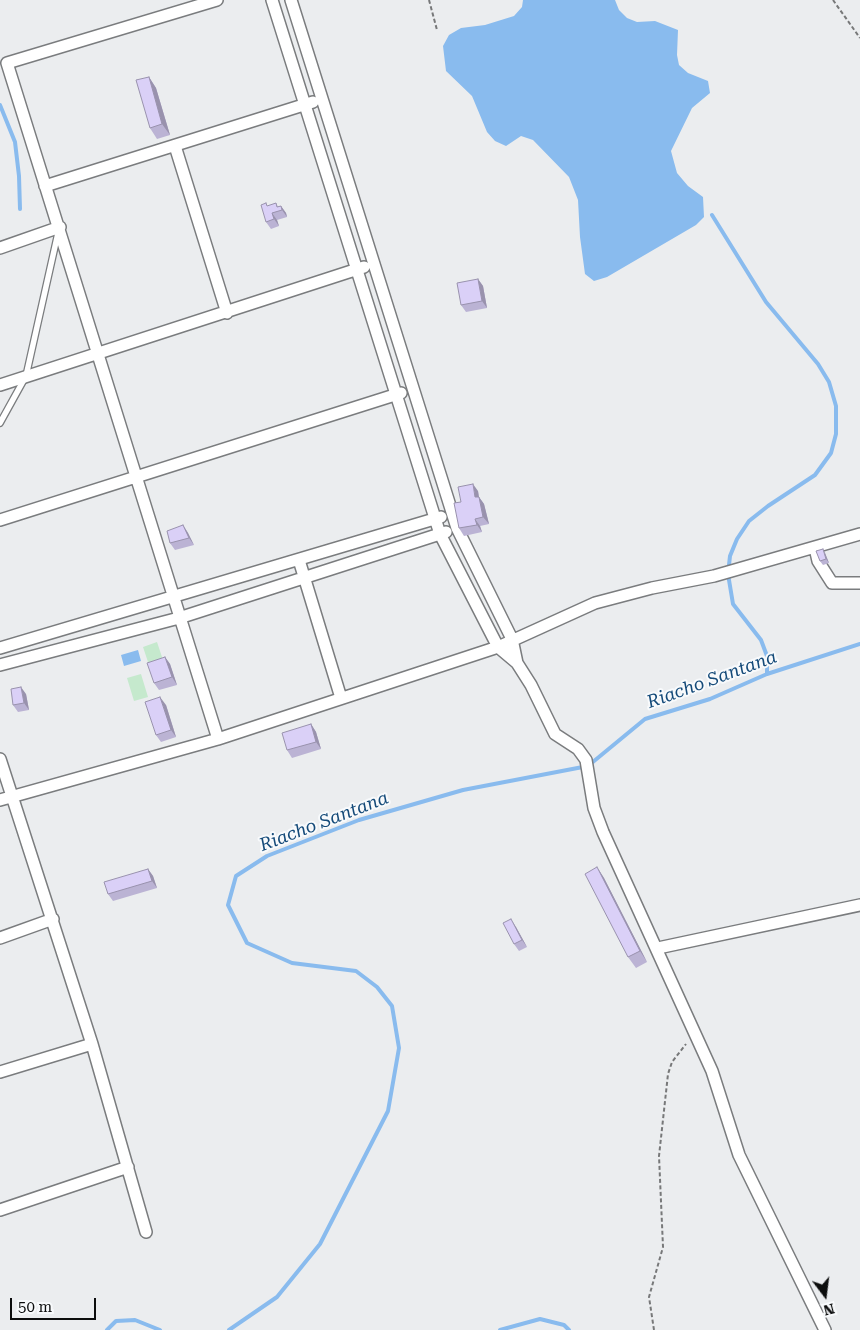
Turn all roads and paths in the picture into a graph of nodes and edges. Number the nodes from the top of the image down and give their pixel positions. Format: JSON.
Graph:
{"nodes":[{"id":1,"x":217,"y":0,"type":"edge"},
{"id":2,"x":272,"y":0,"type":"edge"},
{"id":3,"x":291,"y":0,"type":"edge"},
{"id":4,"x":429,"y":0,"type":"edge"},
{"id":5,"x":833,"y":0,"type":"edge"},
{"id":6,"x":437,"y":30,"type":"dead end"},
{"id":7,"x":860,"y":38,"type":"edge"},
{"id":8,"x":321,"y":100,"type":"junction"},
{"id":9,"x":306,"y":104,"type":"junction"},
{"id":10,"x":175,"y":146,"type":"junction"},
{"id":11,"x":45,"y":186,"type":"junction"},
{"id":12,"x":60,"y":227,"type":"junction"},
{"id":13,"x":0,"y":248,"type":"edge"},
{"id":14,"x":373,"y":264,"type":"junction"},
{"id":15,"x":358,"y":270,"type":"junction"},
{"id":16,"x":227,"y":313,"type":"junction"},
{"id":17,"x":99,"y":352,"type":"junction"},
{"id":18,"x":26,"y":376,"type":"junction"},
{"id":19,"x":0,"y":385,"type":"edge"},
{"id":20,"x":412,"y":389,"type":"junction"},
{"id":21,"x":396,"y":395,"type":"junction"},
{"id":22,"x":0,"y":423,"type":"edge"},
{"id":23,"x":136,"y":476,"type":"junction"},
{"id":24,"x":452,"y":513,"type":"junction"},
{"id":25,"x":436,"y":519,"type":"junction"},
{"id":26,"x":0,"y":520,"type":"edge"},
{"id":27,"x":457,"y":528,"type":"junction"},
{"id":28,"x":440,"y":534,"type":"junction"},
{"id":29,"x":860,"y":534,"type":"edge"},
{"id":30,"x":815,"y":548,"type":"junction"},
{"id":31,"x":299,"y":560,"type":"junction"},
{"id":32,"x":304,"y":578,"type":"junction"},
{"id":33,"x":860,"y":583,"type":"edge"},
{"id":34,"x":173,"y":598,"type":"junction"},
{"id":35,"x":179,"y":618,"type":"junction"},
{"id":36,"x":512,"y":639,"type":"junction"},
{"id":37,"x":498,"y":647,"type":"junction"},
{"id":38,"x":0,"y":648,"type":"edge"},
{"id":39,"x":517,"y":663,"type":"junction"},
{"id":40,"x":0,"y":666,"type":"edge"},
{"id":41,"x":341,"y":698,"type":"junction"},
{"id":42,"x":218,"y":739,"type":"junction"},
{"id":43,"x":0,"y":759,"type":"edge"},
{"id":44,"x":13,"y":796,"type":"junction"},
{"id":45,"x":0,"y":800,"type":"edge"},
{"id":46,"x":860,"y":904,"type":"edge"},
{"id":47,"x":53,"y":919,"type":"junction"},
{"id":48,"x":0,"y":938,"type":"edge"},
{"id":49,"x":658,"y":948,"type":"junction"},
{"id":50,"x":695,"y":1036,"type":"junction"},
{"id":51,"x":92,"y":1044,"type":"junction"},
{"id":52,"x":0,"y":1072,"type":"edge"},
{"id":53,"x":128,"y":1168,"type":"junction"},
{"id":54,"x":0,"y":1210,"type":"edge"},
{"id":55,"x":146,"y":1232,"type":"dead end"},
{"id":56,"x":654,"y":1330,"type":"edge"},
{"id":57,"x":825,"y":1330,"type":"edge"}],
"edges":[{"from":1,"to":11,"type":"street"},
{"from":2,"to":9,"type":"street"},
{"from":3,"to":8,"type":"street"},
{"from":4,"to":6,"type":"path"},
{"from":5,"to":7,"type":"path"},
{"from":8,"to":9,"type":"street"},
{"from":8,"to":14,"type":"street"},
{"from":9,"to":10,"type":"street"},
{"from":9,"to":15,"type":"street"},
{"from":10,"to":11,"type":"street"},
{"from":10,"to":16,"type":"street"},
{"from":11,"to":12,"type":"street"},
{"from":12,"to":13,"type":"street"},
{"from":12,"to":17,"type":"street"},
{"from":12,"to":18,"type":"lane"},
{"from":14,"to":15,"type":"street"},
{"from":14,"to":20,"type":"street"},
{"from":15,"to":16,"type":"street"},
{"from":15,"to":21,"type":"street"},
{"from":16,"to":17,"type":"street"},
{"from":17,"to":18,"type":"street"},
{"from":17,"to":23,"type":"street"},
{"from":18,"to":19,"type":"street"},
{"from":18,"to":22,"type":"lane"},
{"from":20,"to":21,"type":"street"},
{"from":20,"to":24,"type":"street"},
{"from":21,"to":23,"type":"street"},
{"from":21,"to":25,"type":"street"},
{"from":23,"to":26,"type":"street"},
{"from":23,"to":34,"type":"street"},
{"from":24,"to":25,"type":"street"},
{"from":24,"to":27,"type":"street"},
{"from":25,"to":28,"type":"street"},
{"from":25,"to":31,"type":"street"},
{"from":27,"to":28,"type":"street"},
{"from":27,"to":36,"type":"street"},
{"from":28,"to":32,"type":"street"},
{"from":28,"to":37,"type":"street"},
{"from":29,"to":30,"type":"street"},
{"from":30,"to":33,"type":"street"},
{"from":30,"to":36,"type":"street"},
{"from":31,"to":32,"type":"street"},
{"from":31,"to":34,"type":"street"},
{"from":32,"to":35,"type":"street"},
{"from":32,"to":41,"type":"street"},
{"from":34,"to":35,"type":"street"},
{"from":34,"to":38,"type":"street"},
{"from":35,"to":40,"type":"street"},
{"from":35,"to":42,"type":"street"},
{"from":36,"to":37,"type":"street"},
{"from":36,"to":39,"type":"street"},
{"from":37,"to":39,"type":"street"},
{"from":37,"to":41,"type":"street"},
{"from":39,"to":49,"type":"street"},
{"from":41,"to":42,"type":"street"},
{"from":42,"to":44,"type":"street"},
{"from":43,"to":44,"type":"street"},
{"from":44,"to":45,"type":"street"},
{"from":44,"to":47,"type":"street"},
{"from":46,"to":49,"type":"street"},
{"from":47,"to":48,"type":"street"},
{"from":47,"to":51,"type":"street"},
{"from":49,"to":50,"type":"street"},
{"from":50,"to":56,"type":"path"},
{"from":50,"to":57,"type":"street"},
{"from":51,"to":52,"type":"street"},
{"from":51,"to":53,"type":"street"},
{"from":53,"to":54,"type":"street"},
{"from":53,"to":55,"type":"street"}]}
